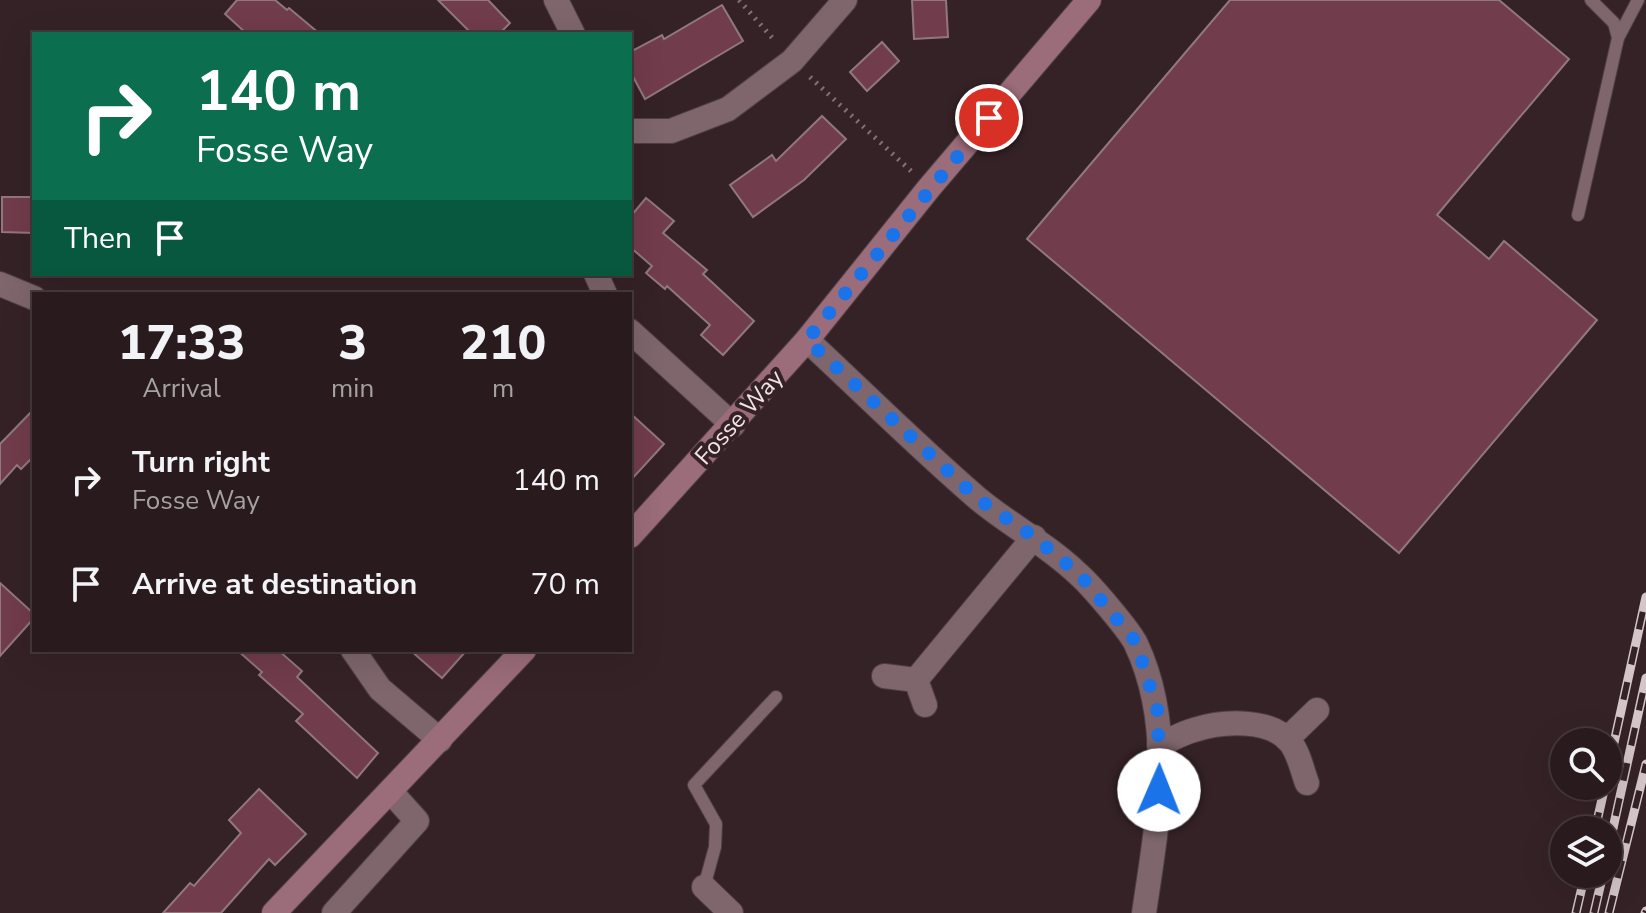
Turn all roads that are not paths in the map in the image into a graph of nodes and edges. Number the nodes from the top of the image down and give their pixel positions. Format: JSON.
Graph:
{"nodes":[{"id":1,"x":556,"y":0,"type":"edge"},
{"id":2,"x":845,"y":0,"type":"edge"},
{"id":3,"x":1089,"y":0,"type":"edge"},
{"id":4,"x":1591,"y":0,"type":"edge"},
{"id":5,"x":1638,"y":0,"type":"edge"},
{"id":6,"x":572,"y":32,"type":"edge"},
{"id":7,"x":1618,"y":38,"type":"junction"},
{"id":8,"x":632,"y":131,"type":"edge"},
{"id":9,"x":1578,"y":215,"type":"dead end"},
{"id":10,"x":0,"y":284,"type":"edge"},
{"id":11,"x":32,"y":297,"type":"edge"},
{"id":12,"x":632,"y":333,"type":"edge"},
{"id":13,"x":807,"y":340,"type":"junction"},
{"id":14,"x":733,"y":425,"type":"junction"},
{"id":15,"x":632,"y":534,"type":"edge"},
{"id":16,"x":1034,"y":537,"type":"junction"},
{"id":17,"x":354,"y":652,"type":"edge"},
{"id":18,"x":522,"y":652,"type":"edge"},
{"id":19,"x":884,"y":676,"type":"dead end"},
{"id":20,"x":916,"y":680,"type":"junction"},
{"id":21,"x":776,"y":697,"type":"dead end"},
{"id":22,"x":925,"y":705,"type":"dead end"},
{"id":23,"x":1317,"y":710,"type":"dead end"},
{"id":24,"x":1287,"y":739,"type":"junction"},
{"id":25,"x":440,"y":740,"type":"junction"},
{"id":26,"x":1159,"y":745,"type":"junction"},
{"id":27,"x":1307,"y":783,"type":"dead end"},
{"id":28,"x":391,"y":792,"type":"junction"},
{"id":29,"x":704,"y":887,"type":"joint"},
{"id":30,"x":274,"y":913,"type":"edge"},
{"id":31,"x":334,"y":913,"type":"edge"},
{"id":32,"x":730,"y":913,"type":"edge"},
{"id":33,"x":1144,"y":913,"type":"edge"}],
"edges":[{"from":1,"to":6,"type":"street"},
{"from":2,"to":8,"type":"street"},
{"from":3,"to":13,"type":"street","name":"Fosse Way"},
{"from":4,"to":7,"type":"lane"},
{"from":5,"to":7,"type":"lane"},
{"from":7,"to":9,"type":"lane"},
{"from":10,"to":11,"type":"street"},
{"from":12,"to":14,"type":"street"},
{"from":13,"to":14,"type":"street","name":"Fosse Way"},
{"from":13,"to":16,"type":"street"},
{"from":14,"to":15,"type":"street","name":"Fosse Way"},
{"from":16,"to":20,"type":"street"},
{"from":16,"to":26,"type":"street"},
{"from":17,"to":25,"type":"street"},
{"from":18,"to":25,"type":"street"},
{"from":19,"to":20,"type":"street"},
{"from":20,"to":22,"type":"street"},
{"from":21,"to":29,"type":"lane"},
{"from":23,"to":24,"type":"street"},
{"from":24,"to":26,"type":"street"},
{"from":24,"to":27,"type":"street"},
{"from":25,"to":28,"type":"street"},
{"from":26,"to":33,"type":"street"},
{"from":28,"to":30,"type":"street"},
{"from":28,"to":31,"type":"street"},
{"from":29,"to":32,"type":"street"}]}
